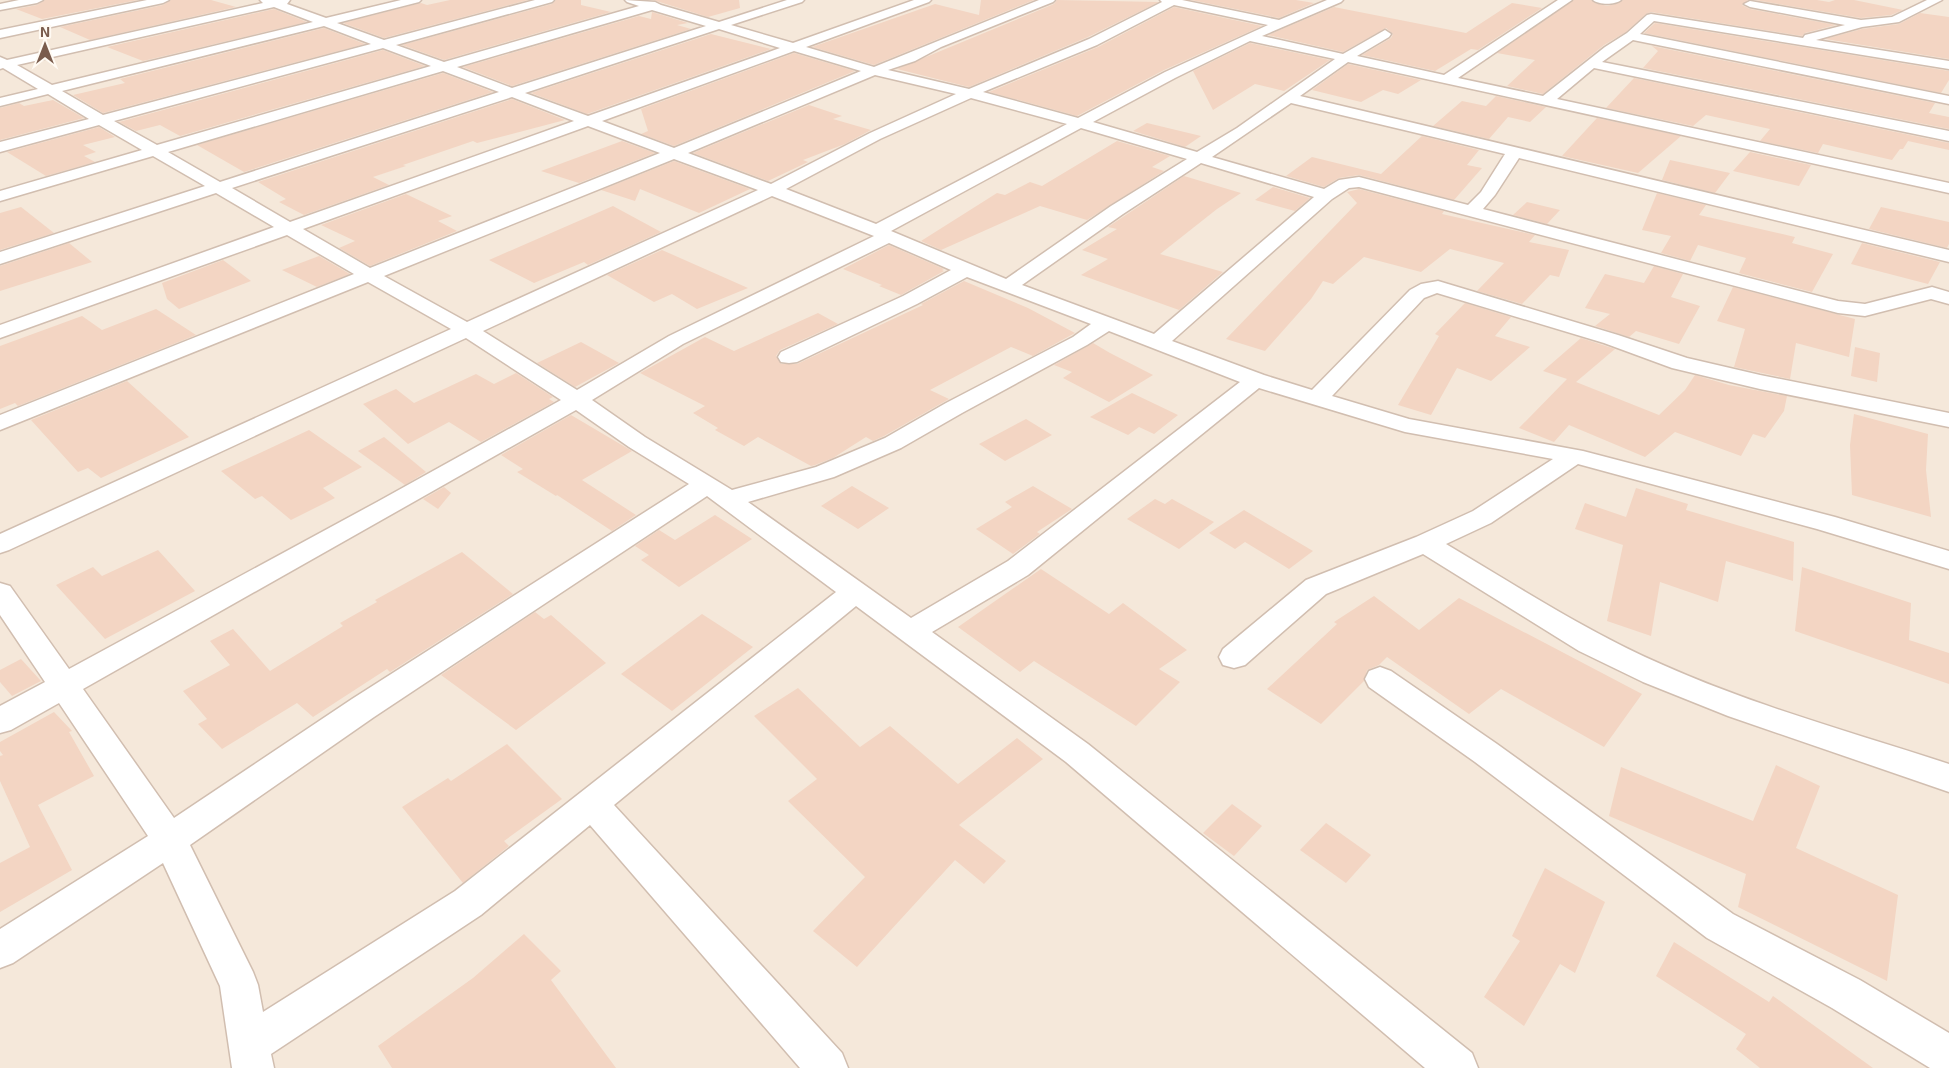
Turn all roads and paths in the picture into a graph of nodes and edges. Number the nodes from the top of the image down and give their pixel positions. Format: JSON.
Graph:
{"nodes":[{"id":1,"x":37,"y":0,"type":"edge"},
{"id":2,"x":162,"y":0,"type":"edge"},
{"id":3,"x":415,"y":0,"type":"edge"},
{"id":4,"x":548,"y":0,"type":"edge"},
{"id":5,"x":631,"y":0,"type":"edge"},
{"id":6,"x":672,"y":0,"type":"edge"},
{"id":7,"x":798,"y":0,"type":"edge"},
{"id":8,"x":925,"y":0,"type":"edge"},
{"id":9,"x":1049,"y":0,"type":"edge"},
{"id":10,"x":1205,"y":0,"type":"edge"},
{"id":11,"x":1337,"y":0,"type":"edge"},
{"id":12,"x":1566,"y":0,"type":"edge"},
{"id":13,"x":1599,"y":0,"type":"edge"},
{"id":14,"x":1615,"y":0,"type":"edge"},
{"id":15,"x":1936,"y":0,"type":"edge"},
{"id":16,"x":276,"y":1,"type":"edge"},
{"id":17,"x":1170,"y":1,"type":"edge"},
{"id":18,"x":1754,"y":2,"type":"edge"},
{"id":19,"x":1193,"y":5,"type":"junction"},
{"id":20,"x":652,"y":6,"type":"junction"},
{"id":21,"x":0,"y":8,"type":"edge"},
{"id":22,"x":1737,"y":9,"type":"dead end"},
{"id":23,"x":324,"y":22,"type":"junction"},
{"id":24,"x":1280,"y":24,"type":"junction"},
{"id":25,"x":1861,"y":24,"type":"junction"},
{"id":26,"x":718,"y":25,"type":"junction"},
{"id":27,"x":0,"y":34,"type":"edge"},
{"id":28,"x":1385,"y":34,"type":"dead end"},
{"id":29,"x":1632,"y":36,"type":"junction"},
{"id":30,"x":1249,"y":37,"type":"junction"},
{"id":31,"x":1799,"y":40,"type":"junction"},
{"id":32,"x":383,"y":44,"type":"junction"},
{"id":33,"x":793,"y":47,"type":"junction"},
{"id":34,"x":1345,"y":58,"type":"junction"},
{"id":35,"x":2,"y":63,"type":"edge"},
{"id":36,"x":1592,"y":64,"type":"junction"},
{"id":37,"x":1949,"y":65,"type":"edge"},
{"id":38,"x":447,"y":67,"type":"junction"},
{"id":39,"x":874,"y":71,"type":"junction"},
{"id":40,"x":1446,"y":80,"type":"junction"},
{"id":41,"x":50,"y":90,"type":"junction"},
{"id":42,"x":512,"y":93,"type":"junction"},
{"id":43,"x":970,"y":93,"type":"junction"},
{"id":44,"x":1289,"y":98,"type":"junction"},
{"id":45,"x":1949,"y":100,"type":"edge"},
{"id":46,"x":0,"y":102,"type":"edge"},
{"id":47,"x":1545,"y":102,"type":"junction"},
{"id":48,"x":102,"y":120,"type":"junction"},
{"id":49,"x":586,"y":121,"type":"junction"},
{"id":50,"x":1080,"y":123,"type":"junction"},
{"id":51,"x":1949,"y":136,"type":"edge"},
{"id":52,"x":0,"y":147,"type":"edge"},
{"id":53,"x":154,"y":150,"type":"junction"},
{"id":54,"x":1515,"y":151,"type":"junction"},
{"id":55,"x":674,"y":153,"type":"junction"},
{"id":56,"x":1199,"y":158,"type":"junction"},
{"id":57,"x":219,"y":187,"type":"junction"},
{"id":58,"x":1949,"y":188,"type":"edge"},
{"id":59,"x":772,"y":190,"type":"junction"},
{"id":60,"x":1326,"y":195,"type":"junction"},
{"id":61,"x":0,"y":196,"type":"edge"},
{"id":62,"x":1472,"y":210,"type":"junction"},
{"id":63,"x":290,"y":229,"type":"junction"},
{"id":64,"x":883,"y":234,"type":"junction"},
{"id":65,"x":1949,"y":256,"type":"edge"},
{"id":66,"x":0,"y":258,"type":"edge"},
{"id":67,"x":966,"y":270,"type":"junction"},
{"id":68,"x":369,"y":276,"type":"junction"},
{"id":69,"x":1008,"y":286,"type":"junction"},
{"id":70,"x":1942,"y":290,"type":"edge"},
{"id":71,"x":1108,"y":323,"type":"junction"},
{"id":72,"x":469,"y":331,"type":"junction"},
{"id":73,"x":0,"y":332,"type":"edge"},
{"id":74,"x":1158,"y":342,"type":"junction"},
{"id":75,"x":789,"y":357,"type":"dead end"},
{"id":76,"x":1256,"y":380,"type":"junction"},
{"id":77,"x":577,"y":400,"type":"junction"},
{"id":78,"x":1316,"y":400,"type":"junction"},
{"id":79,"x":1949,"y":420,"type":"edge"},
{"id":80,"x":0,"y":423,"type":"edge"},
{"id":81,"x":1574,"y":456,"type":"junction"},
{"id":82,"x":718,"y":492,"type":"junction"},
{"id":83,"x":0,"y":544,"type":"edge"},
{"id":84,"x":1425,"y":544,"type":"junction"},
{"id":85,"x":1949,"y":560,"type":"edge"},
{"id":86,"x":856,"y":591,"type":"junction"},
{"id":87,"x":0,"y":593,"type":"edge"},
{"id":88,"x":911,"y":631,"type":"junction"},
{"id":89,"x":1234,"y":657,"type":"dead end"},
{"id":90,"x":1380,"y":679,"type":"dead end"},
{"id":91,"x":64,"y":686,"type":"junction"},
{"id":92,"x":0,"y":721,"type":"edge"},
{"id":93,"x":1949,"y":778,"type":"edge"},
{"id":94,"x":591,"y":803,"type":"junction"},
{"id":95,"x":170,"y":840,"type":"junction"},
{"id":96,"x":0,"y":950,"type":"edge"},
{"id":97,"x":251,"y":1056,"type":"edge"},
{"id":98,"x":1949,"y":1056,"type":"edge"},
{"id":99,"x":827,"y":1068,"type":"edge"},
{"id":100,"x":1457,"y":1068,"type":"edge"}],
"edges":[{"from":1,"to":21,"type":"street"},
{"from":2,"to":27,"type":"street"},
{"from":3,"to":23,"type":"street"},
{"from":4,"to":32,"type":"street"},
{"from":5,"to":20,"type":"street"},
{"from":6,"to":20,"type":"street"},
{"from":7,"to":26,"type":"street"},
{"from":8,"to":33,"type":"street"},
{"from":9,"to":39,"type":"street"},
{"from":10,"to":19,"type":"street"},
{"from":11,"to":24,"type":"street"},
{"from":12,"to":40,"type":"street"},
{"from":13,"to":14,"type":"street"},
{"from":15,"to":25,"type":"street"},
{"from":16,"to":23,"type":"street"},
{"from":16,"to":35,"type":"street"},
{"from":17,"to":19,"type":"street"},
{"from":17,"to":43,"type":"street"},
{"from":18,"to":22,"type":"street"},
{"from":18,"to":25,"type":"street"},
{"from":19,"to":24,"type":"street"},
{"from":20,"to":26,"type":"street"},
{"from":20,"to":38,"type":"street"},
{"from":23,"to":32,"type":"street"},
{"from":23,"to":41,"type":"street"},
{"from":24,"to":30,"type":"street"},
{"from":25,"to":31,"type":"street"},
{"from":26,"to":33,"type":"street"},
{"from":26,"to":42,"type":"street"},
{"from":28,"to":34,"type":"street"},
{"from":29,"to":31,"type":"street"},
{"from":29,"to":36,"type":"street"},
{"from":29,"to":45,"type":"street"},
{"from":30,"to":34,"type":"street"},
{"from":30,"to":50,"type":"street"},
{"from":31,"to":37,"type":"street"},
{"from":32,"to":38,"type":"street"},
{"from":32,"to":48,"type":"street"},
{"from":33,"to":39,"type":"street"},
{"from":33,"to":49,"type":"street"},
{"from":34,"to":40,"type":"street"},
{"from":34,"to":44,"type":"street"},
{"from":35,"to":41,"type":"street"},
{"from":36,"to":47,"type":"street"},
{"from":36,"to":51,"type":"street"},
{"from":38,"to":42,"type":"street"},
{"from":38,"to":53,"type":"street"},
{"from":39,"to":43,"type":"street"},
{"from":39,"to":55,"type":"street"},
{"from":40,"to":47,"type":"street"},
{"from":41,"to":46,"type":"street"},
{"from":41,"to":48,"type":"street"},
{"from":42,"to":49,"type":"street"},
{"from":42,"to":57,"type":"street"},
{"from":43,"to":50,"type":"street"},
{"from":43,"to":59,"type":"street"},
{"from":44,"to":54,"type":"street"},
{"from":44,"to":56,"type":"street"},
{"from":47,"to":58,"type":"street"},
{"from":48,"to":52,"type":"street"},
{"from":48,"to":53,"type":"street"},
{"from":49,"to":55,"type":"street"},
{"from":49,"to":63,"type":"street"},
{"from":50,"to":56,"type":"street"},
{"from":50,"to":64,"type":"street"},
{"from":53,"to":57,"type":"street"},
{"from":53,"to":61,"type":"street"},
{"from":54,"to":62,"type":"street"},
{"from":54,"to":65,"type":"street"},
{"from":55,"to":59,"type":"street"},
{"from":55,"to":68,"type":"street"},
{"from":56,"to":60,"type":"street"},
{"from":56,"to":69,"type":"street"},
{"from":57,"to":63,"type":"street"},
{"from":57,"to":66,"type":"street"},
{"from":59,"to":64,"type":"street"},
{"from":59,"to":72,"type":"street"},
{"from":60,"to":62,"type":"street"},
{"from":60,"to":74,"type":"street"},
{"from":62,"to":70,"type":"street"},
{"from":63,"to":68,"type":"street"},
{"from":63,"to":73,"type":"street"},
{"from":64,"to":67,"type":"street"},
{"from":64,"to":77,"type":"street"},
{"from":67,"to":69,"type":"street"},
{"from":67,"to":75,"type":"street"},
{"from":68,"to":72,"type":"street"},
{"from":68,"to":80,"type":"street"},
{"from":69,"to":71,"type":"street"},
{"from":71,"to":74,"type":"street"},
{"from":71,"to":82,"type":"street"},
{"from":72,"to":77,"type":"street"},
{"from":72,"to":83,"type":"street"},
{"from":74,"to":76,"type":"street"},
{"from":76,"to":78,"type":"street"},
{"from":76,"to":88,"type":"street"},
{"from":77,"to":82,"type":"street"},
{"from":77,"to":91,"type":"street"},
{"from":78,"to":79,"type":"street"},
{"from":78,"to":81,"type":"street"},
{"from":81,"to":84,"type":"street"},
{"from":81,"to":85,"type":"street"},
{"from":82,"to":86,"type":"street"},
{"from":82,"to":95,"type":"street"},
{"from":84,"to":89,"type":"street"},
{"from":84,"to":93,"type":"street"},
{"from":86,"to":88,"type":"street"},
{"from":86,"to":94,"type":"street"},
{"from":87,"to":91,"type":"street"},
{"from":88,"to":100,"type":"street"},
{"from":90,"to":98,"type":"street"},
{"from":91,"to":92,"type":"street"},
{"from":91,"to":95,"type":"street"},
{"from":94,"to":97,"type":"street"},
{"from":94,"to":99,"type":"street"},
{"from":95,"to":96,"type":"street"},
{"from":95,"to":97,"type":"street"}]}
